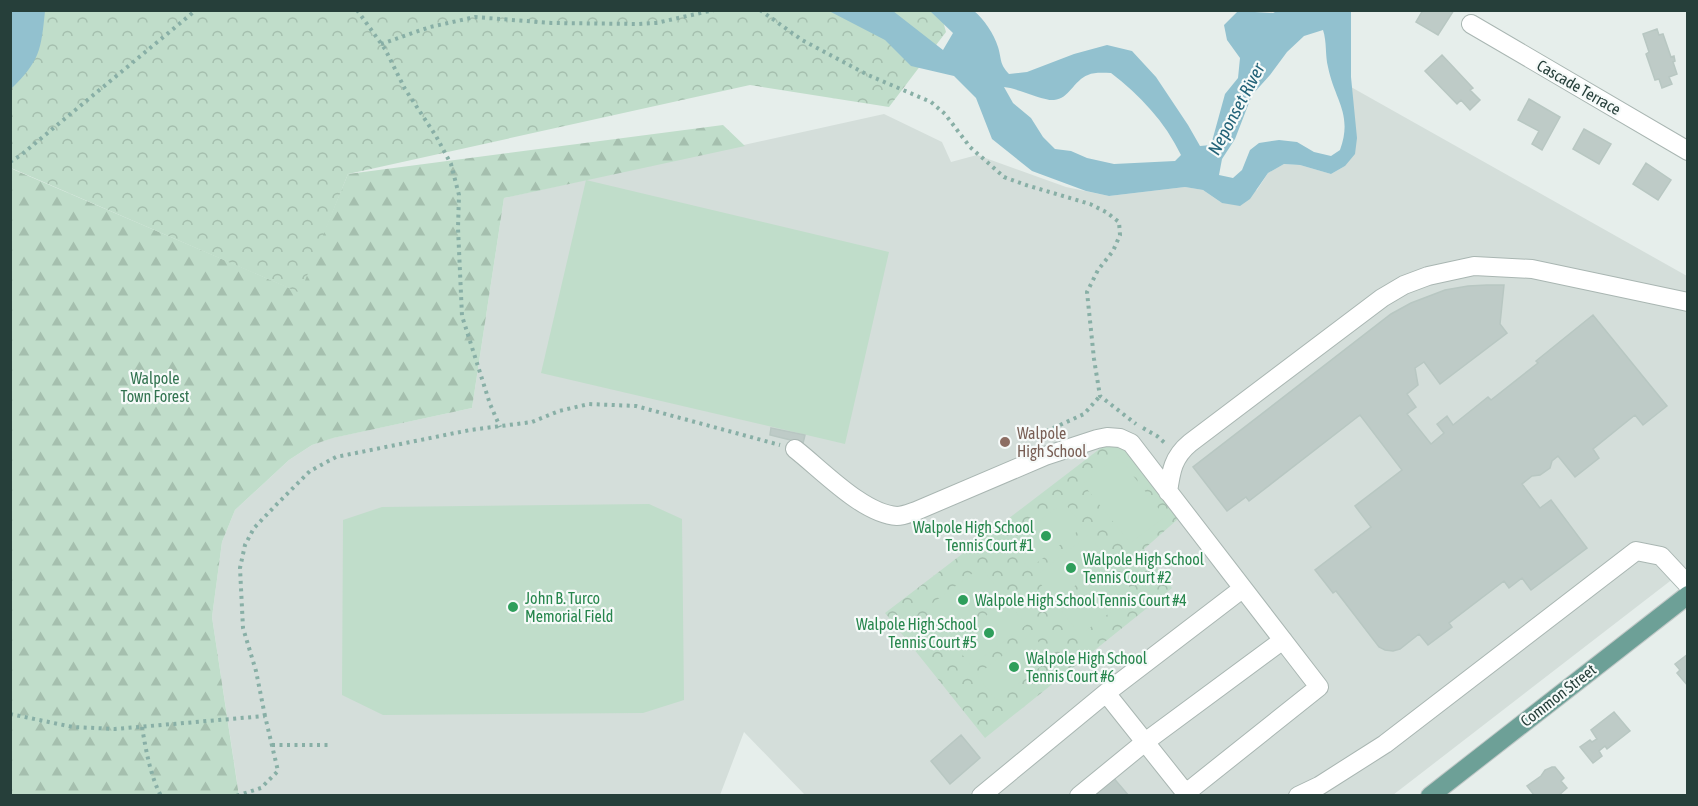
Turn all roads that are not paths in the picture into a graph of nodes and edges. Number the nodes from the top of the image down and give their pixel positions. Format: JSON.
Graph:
{"nodes":[{"id":1,"x":1471,"y":24,"type":"dead end"},
{"id":2,"x":1688,"y":151,"type":"edge"},
{"id":3,"x":1688,"y":302,"type":"edge"},
{"id":4,"x":795,"y":450,"type":"road end"},
{"id":5,"x":1168,"y":492,"type":"junction"},
{"id":6,"x":1242,"y":589,"type":"junction"},
{"id":7,"x":1687,"y":594,"type":"edge"},
{"id":8,"x":1283,"y":640,"type":"junction"},
{"id":9,"x":1106,"y":693,"type":"junction"},
{"id":10,"x":1146,"y":742,"type":"junction"},
{"id":11,"x":1187,"y":794,"type":"edge"},
{"id":12,"x":981,"y":795,"type":"edge"},
{"id":13,"x":1080,"y":795,"type":"edge"},
{"id":14,"x":1298,"y":795,"type":"edge"},
{"id":15,"x":1430,"y":795,"type":"edge"}],
"edges":[{"from":1,"to":2,"type":"street","name":"Cascade Terrace"},
{"from":3,"to":5,"type":"street"},
{"from":4,"to":5,"type":"street"},
{"from":5,"to":6,"type":"street"},
{"from":6,"to":8,"type":"street"},
{"from":6,"to":9,"type":"street"},
{"from":7,"to":14,"type":"street"},
{"from":7,"to":15,"type":"main road","name":"Common Street"},
{"from":8,"to":10,"type":"street"},
{"from":8,"to":11,"type":"street"},
{"from":9,"to":10,"type":"street"},
{"from":9,"to":12,"type":"street"},
{"from":10,"to":11,"type":"street"},
{"from":10,"to":13,"type":"street"}]}
